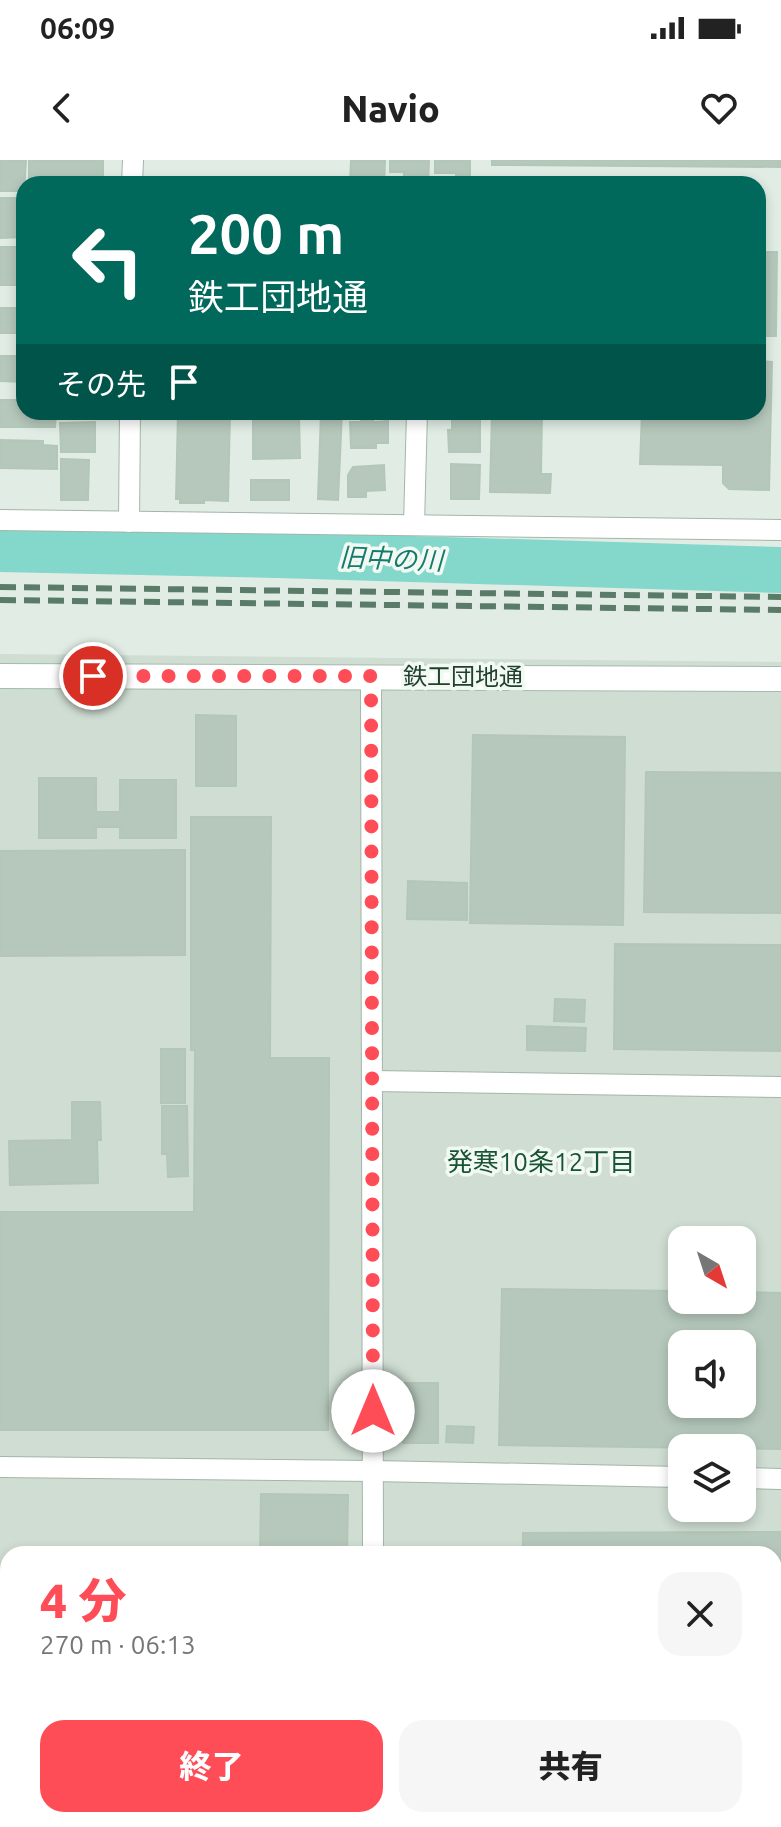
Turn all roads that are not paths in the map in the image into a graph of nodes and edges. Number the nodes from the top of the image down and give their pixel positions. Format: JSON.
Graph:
{"nodes":[{"id":1,"x":130,"y":420,"type":"edge"},
{"id":2,"x":417,"y":420,"type":"edge"},
{"id":3,"x":0,"y":520,"type":"edge"},
{"id":4,"x":129,"y":522,"type":"junction"},
{"id":5,"x":414,"y":525,"type":"junction"},
{"id":6,"x":781,"y":530,"type":"edge"},
{"id":7,"x":0,"y":676,"type":"edge"},
{"id":8,"x":371,"y":676,"type":"junction"},
{"id":9,"x":781,"y":679,"type":"edge"},
{"id":10,"x":372,"y":1081,"type":"junction"},
{"id":11,"x":781,"y":1087,"type":"edge"},
{"id":12,"x":0,"y":1467,"type":"edge"},
{"id":13,"x":373,"y":1471,"type":"junction"},
{"id":14,"x":668,"y":1477,"type":"edge"},
{"id":15,"x":756,"y":1478,"type":"edge"},
{"id":16,"x":781,"y":1479,"type":"edge"},
{"id":17,"x":373,"y":1546,"type":"edge"}],
"edges":[{"from":1,"to":4,"type":"street"},
{"from":2,"to":5,"type":"street"},
{"from":3,"to":4,"type":"street"},
{"from":4,"to":5,"type":"street"},
{"from":5,"to":6,"type":"street"},
{"from":7,"to":8,"type":"street","name":"鉄工団地通"},
{"from":8,"to":9,"type":"street","name":"鉄工団地通"},
{"from":8,"to":10,"type":"street"},
{"from":10,"to":11,"type":"street"},
{"from":10,"to":13,"type":"street"},
{"from":12,"to":13,"type":"street"},
{"from":13,"to":14,"type":"street"},
{"from":13,"to":17,"type":"street"},
{"from":15,"to":16,"type":"street"}]}
